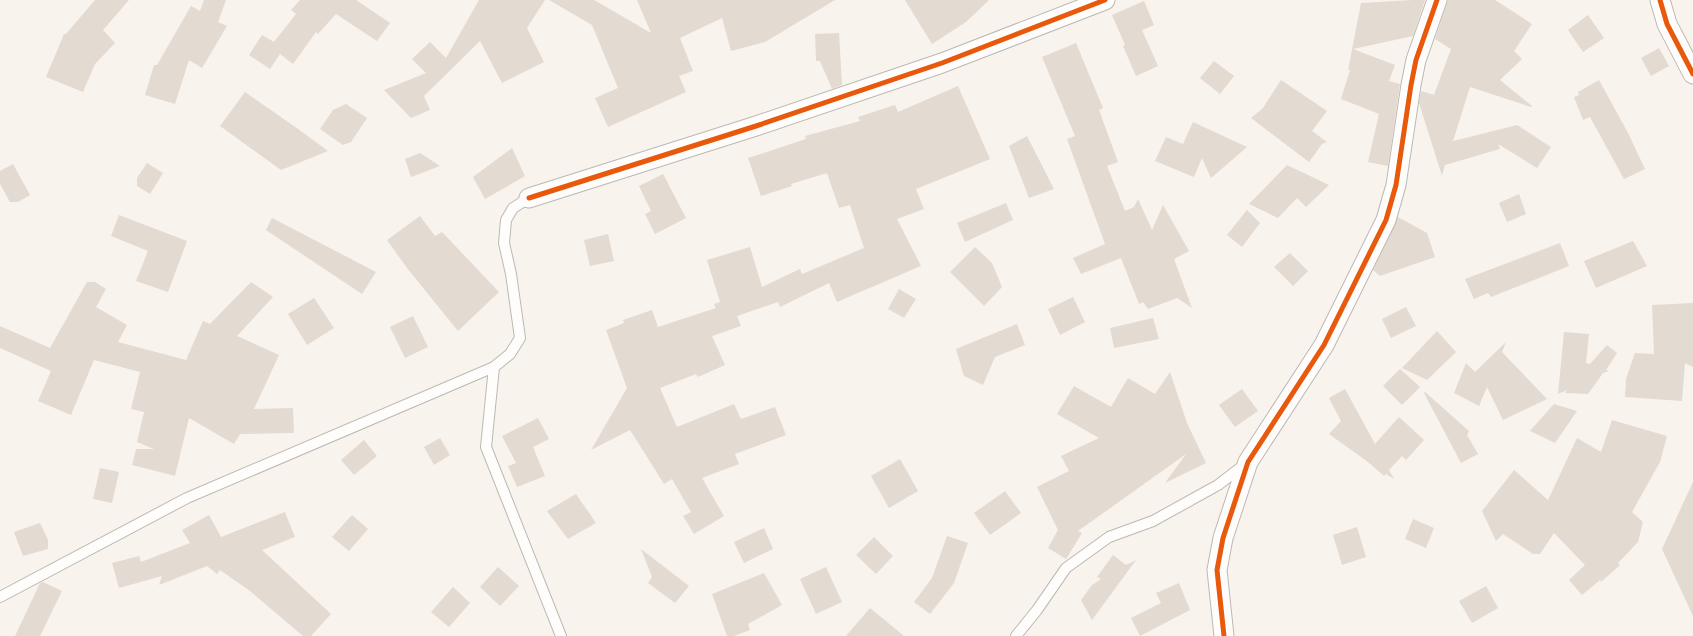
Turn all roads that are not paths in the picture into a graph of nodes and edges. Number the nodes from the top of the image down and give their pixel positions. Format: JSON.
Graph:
{"nodes":[{"id":1,"x":1105,"y":0,"type":"edge"},
{"id":2,"x":1437,"y":0,"type":"edge"},
{"id":3,"x":1660,"y":0,"type":"edge"},
{"id":4,"x":1693,"y":74,"type":"edge"},
{"id":5,"x":530,"y":198,"type":"joint"},
{"id":6,"x":494,"y":367,"type":"junction"},
{"id":7,"x":1248,"y":462,"type":"junction"},
{"id":8,"x":0,"y":597,"type":"edge"},
{"id":9,"x":561,"y":636,"type":"edge"},
{"id":10,"x":1016,"y":636,"type":"edge"},
{"id":11,"x":1224,"y":636,"type":"edge"}],
"edges":[{"from":1,"to":5,"type":"street"},
{"from":2,"to":7,"type":"street"},
{"from":3,"to":4,"type":"street"},
{"from":5,"to":6,"type":"lane"},
{"from":6,"to":8,"type":"lane"},
{"from":6,"to":9,"type":"lane"},
{"from":7,"to":10,"type":"lane"},
{"from":7,"to":11,"type":"street"}]}
